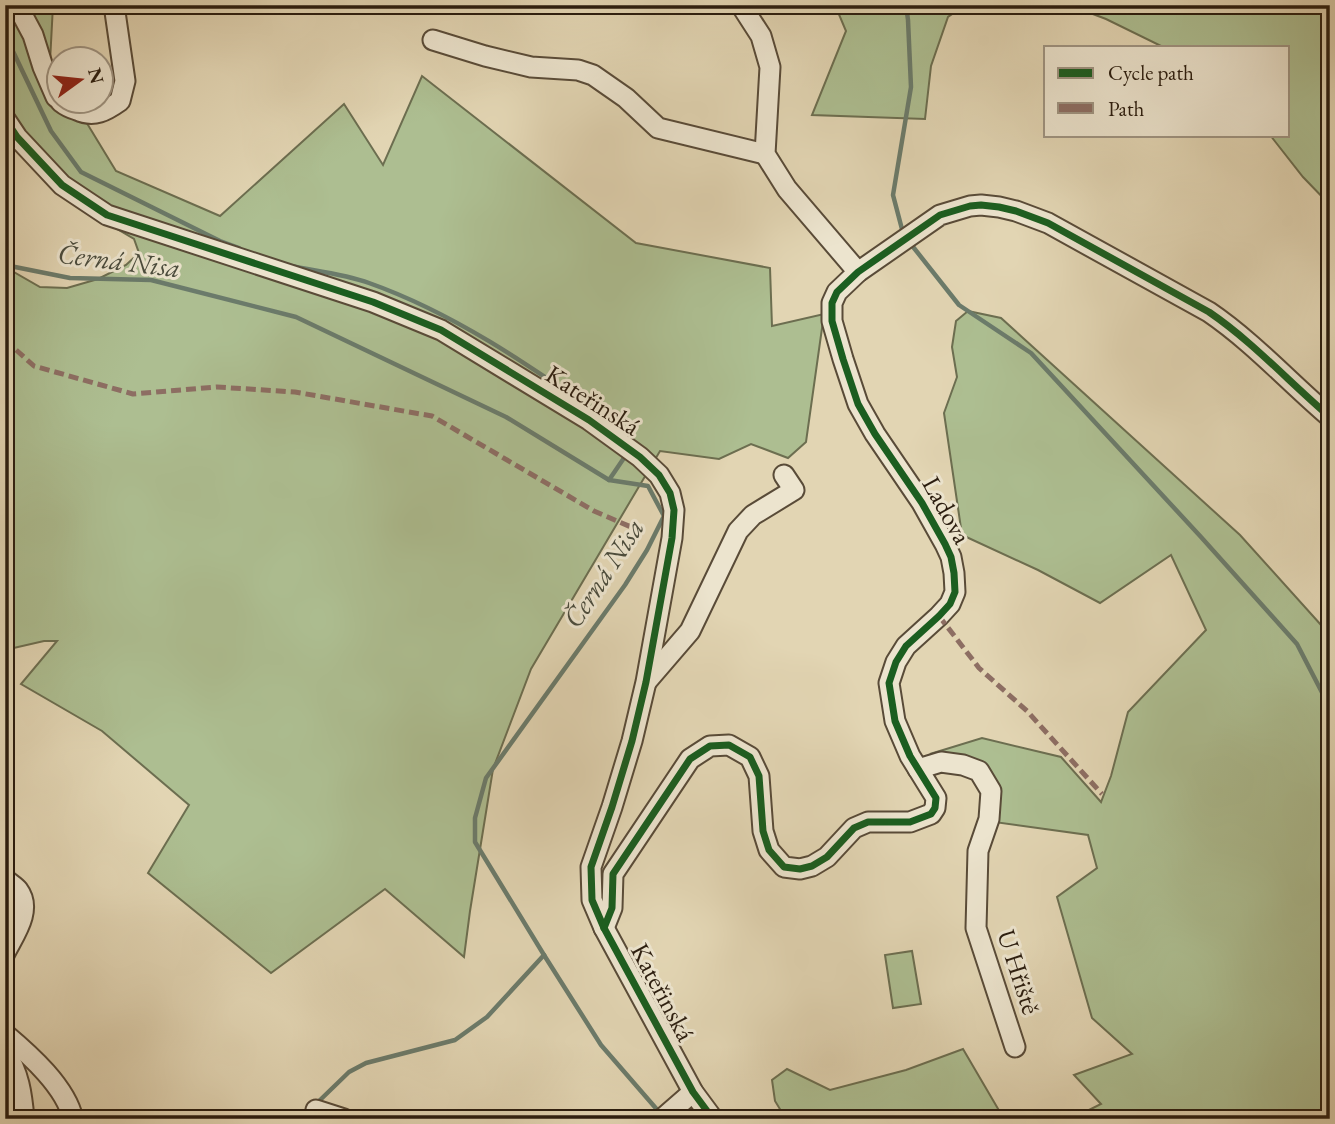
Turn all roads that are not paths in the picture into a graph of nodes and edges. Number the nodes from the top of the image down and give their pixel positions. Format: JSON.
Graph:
{"nodes":[{"id":1,"x":17,"y":5,"type":"edge"},
{"id":2,"x":114,"y":5,"type":"edge"},
{"id":3,"x":741,"y":5,"type":"edge"},
{"id":4,"x":433,"y":40,"type":"dead end"},
{"id":5,"x":46,"y":74,"type":"edge"},
{"id":6,"x":116,"y":104,"type":"edge"},
{"id":7,"x":5,"y":119,"type":"edge"},
{"id":8,"x":765,"y":154,"type":"junction"},
{"id":9,"x":858,"y":272,"type":"junction"},
{"id":10,"x":1328,"y":413,"type":"edge"},
{"id":11,"x":784,"y":475,"type":"dead end"},
{"id":12,"x":646,"y":682,"type":"junction"},
{"id":13,"x":918,"y":769,"type":"junction"},
{"id":14,"x":5,"y":879,"type":"edge"},
{"id":15,"x":604,"y":928,"type":"junction"},
{"id":16,"x":5,"y":953,"type":"edge"},
{"id":17,"x":5,"y":1034,"type":"edge"},
{"id":18,"x":1015,"y":1047,"type":"dead end"},
{"id":19,"x":5,"y":1052,"type":"edge"},
{"id":20,"x":693,"y":1092,"type":"junction"},
{"id":21,"x":316,"y":1110,"type":"dead end"},
{"id":22,"x":24,"y":1119,"type":"edge"},
{"id":23,"x":74,"y":1119,"type":"edge"},
{"id":24,"x":344,"y":1119,"type":"edge"},
{"id":25,"x":662,"y":1119,"type":"edge"},
{"id":26,"x":713,"y":1119,"type":"edge"}],
"edges":[{"from":1,"to":5,"type":"street"},
{"from":2,"to":6,"type":"street"},
{"from":3,"to":8,"type":"street"},
{"from":4,"to":8,"type":"street"},
{"from":7,"to":12,"type":"street","name":"Kateřinská"},
{"from":8,"to":9,"type":"street"},
{"from":9,"to":10,"type":"street","name":"Ladova"},
{"from":9,"to":13,"type":"street","name":"Ladova"},
{"from":11,"to":12,"type":"street"},
{"from":12,"to":15,"type":"street","name":"Kateřinská"},
{"from":13,"to":15,"type":"street","name":"Ladova"},
{"from":13,"to":18,"type":"street","name":"U Hřiště"},
{"from":14,"to":16,"type":"street"},
{"from":15,"to":20,"type":"street","name":"Kateřinská"},
{"from":17,"to":23,"type":"street"},
{"from":19,"to":22,"type":"street"},
{"from":20,"to":25,"type":"street"},
{"from":20,"to":26,"type":"street","name":"Kateřinská"},
{"from":21,"to":24,"type":"street"}]}
